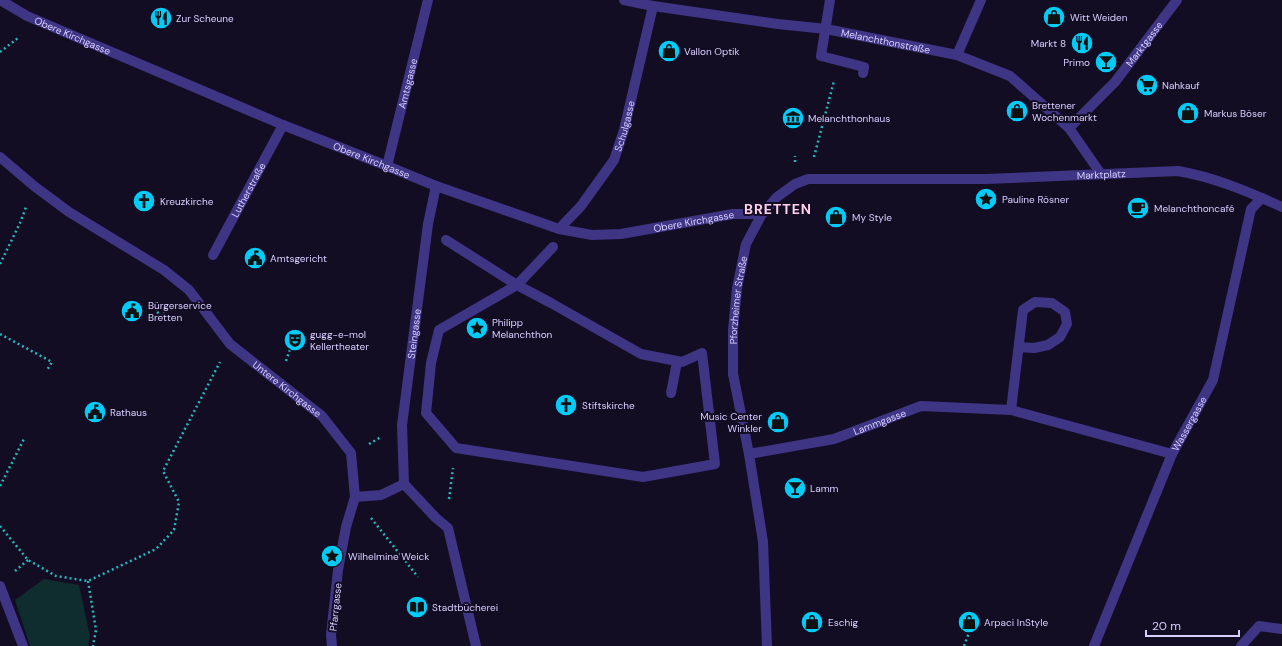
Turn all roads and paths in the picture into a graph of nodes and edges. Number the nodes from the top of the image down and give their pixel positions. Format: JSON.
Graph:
{"nodes":[{"id":1,"x":0,"y":0,"type":"edge"},
{"id":2,"x":428,"y":0,"type":"edge"},
{"id":3,"x":624,"y":0,"type":"edge"},
{"id":4,"x":830,"y":0,"type":"edge"},
{"id":5,"x":981,"y":0,"type":"edge"},
{"id":6,"x":1177,"y":0,"type":"edge"},
{"id":7,"x":653,"y":6,"type":"junction"},
{"id":8,"x":826,"y":29,"type":"junction"},
{"id":9,"x":957,"y":55,"type":"junction"},
{"id":10,"x":839,"y":61,"type":"junction"},
{"id":11,"x":863,"y":73,"type":"dead end"},
{"id":12,"x":283,"y":125,"type":"junction"},
{"id":13,"x":1069,"y":128,"type":"junction"},
{"id":14,"x":0,"y":157,"type":"edge"},
{"id":15,"x":814,"y":158,"type":"dead end"},
{"id":16,"x":386,"y":166,"type":"junction"},
{"id":17,"x":1101,"y":174,"type":"junction"},
{"id":18,"x":1007,"y":179,"type":"joint"},
{"id":19,"x":34,"y":186,"type":"junction"},
{"id":20,"x":436,"y":186,"type":"junction"},
{"id":21,"x":1262,"y":198,"type":"junction"},
{"id":22,"x":1282,"y":207,"type":"edge"},
{"id":23,"x":762,"y":214,"type":"junction"},
{"id":24,"x":559,"y":230,"type":"junction"},
{"id":25,"x":446,"y":240,"type":"dead end"},
{"id":26,"x":553,"y":247,"type":"dead end"},
{"id":27,"x":213,"y":255,"type":"dead end"},
{"id":28,"x":0,"y":264,"type":"edge"},
{"id":29,"x":517,"y":285,"type":"junction"},
{"id":30,"x":297,"y":329,"type":"dead end"},
{"id":31,"x":0,"y":334,"type":"edge"},
{"id":32,"x":230,"y":344,"type":"junction"},
{"id":33,"x":1019,"y":347,"type":"junction"},
{"id":34,"x":677,"y":362,"type":"junction"},
{"id":35,"x":47,"y":370,"type":"dead end"},
{"id":36,"x":279,"y":382,"type":"junction"},
{"id":37,"x":671,"y":393,"type":"dead end"},
{"id":38,"x":1012,"y":410,"type":"junction"},
{"id":39,"x":402,"y":425,"type":"junction"},
{"id":40,"x":25,"y":437,"type":"dead end"},
{"id":41,"x":351,"y":453,"type":"junction"},
{"id":42,"x":749,"y":454,"type":"junction"},
{"id":43,"x":1172,"y":454,"type":"junction"},
{"id":44,"x":404,"y":484,"type":"junction"},
{"id":45,"x":0,"y":486,"type":"edge"},
{"id":46,"x":355,"y":498,"type":"junction"},
{"id":47,"x":0,"y":526,"type":"edge"},
{"id":48,"x":418,"y":577,"type":"dead end"},
{"id":49,"x":88,"y":581,"type":"junction"},
{"id":50,"x":0,"y":586,"type":"edge"},
{"id":51,"x":1282,"y":629,"type":"edge"},
{"id":52,"x":970,"y":630,"type":"dead end"},
{"id":53,"x":23,"y":646,"type":"edge"},
{"id":54,"x":93,"y":646,"type":"edge"},
{"id":55,"x":332,"y":646,"type":"edge"},
{"id":56,"x":476,"y":646,"type":"edge"},
{"id":57,"x":767,"y":646,"type":"edge"},
{"id":58,"x":964,"y":646,"type":"edge"},
{"id":59,"x":1094,"y":646,"type":"edge"},
{"id":60,"x":1241,"y":646,"type":"edge"}],
"edges":[{"from":1,"to":12,"type":"street","name":"Obere Kirchgasse"},
{"from":2,"to":16,"type":"street","name":"Amtsgasse"},
{"from":3,"to":7,"type":"street","name":"Melanchthonstraße"},
{"from":4,"to":8,"type":"street"},
{"from":5,"to":9,"type":"street"},
{"from":6,"to":13,"type":"street","name":"Marktgasse"},
{"from":7,"to":8,"type":"street","name":"Melanchthonstraße"},
{"from":7,"to":24,"type":"street","name":"Schulgasse"},
{"from":8,"to":9,"type":"street","name":"Melanchthonstraße"},
{"from":8,"to":10,"type":"street"},
{"from":9,"to":13,"type":"street","name":"Melanchthonstraße"},
{"from":10,"to":11,"type":"street"},
{"from":10,"to":15,"type":"path"},
{"from":12,"to":16,"type":"street","name":"Obere Kirchgasse"},
{"from":12,"to":27,"type":"street","name":"Lutherstraße"},
{"from":13,"to":17,"type":"street","name":"Melanchthonstraße"},
{"from":14,"to":19,"type":"street","name":"Untere Kirchgasse"},
{"from":16,"to":20,"type":"street","name":"Obere Kirchgasse"},
{"from":17,"to":18,"type":"street","name":"Marktplatz"},
{"from":17,"to":21,"type":"street","name":"Marktplatz"},
{"from":18,"to":23,"type":"street","name":"Pforzheimer Straße"},
{"from":19,"to":28,"type":"path"},
{"from":19,"to":32,"type":"street","name":"Untere Kirchgasse"},
{"from":20,"to":24,"type":"street","name":"Obere Kirchgasse"},
{"from":20,"to":39,"type":"street","name":"Steingasse"},
{"from":21,"to":22,"type":"street","name":"Marktplatz"},
{"from":21,"to":43,"type":"street","name":"Wassergasse"},
{"from":23,"to":24,"type":"street","name":"Obere Kirchgasse"},
{"from":23,"to":42,"type":"street","name":"Pforzheimer Straße"},
{"from":25,"to":29,"type":"street"},
{"from":26,"to":29,"type":"street"},
{"from":29,"to":34,"type":"street"},
{"from":29,"to":34,"type":"street"},
{"from":30,"to":36,"type":"path"},
{"from":31,"to":35,"type":"path"},
{"from":32,"to":36,"type":"street","name":"Untere Kirchgasse"},
{"from":32,"to":49,"type":"path"},
{"from":33,"to":33,"type":"street"},
{"from":33,"to":38,"type":"street"},
{"from":34,"to":37,"type":"street"},
{"from":36,"to":41,"type":"street","name":"Untere Kirchgasse"},
{"from":38,"to":42,"type":"street","name":"Lammgasse"},
{"from":38,"to":43,"type":"street","name":"Lammgasse"},
{"from":39,"to":41,"type":"path"},
{"from":39,"to":44,"type":"street","name":"Steingasse"},
{"from":40,"to":45,"type":"path"},
{"from":41,"to":46,"type":"street"},
{"from":42,"to":57,"type":"street","name":"Pforzheimer Straße"},
{"from":43,"to":59,"type":"street","name":"Wassergasse"},
{"from":44,"to":46,"type":"street"},
{"from":44,"to":56,"type":"street"},
{"from":46,"to":48,"type":"path"},
{"from":46,"to":55,"type":"street","name":"Pfarrgasse"},
{"from":47,"to":49,"type":"path"},
{"from":49,"to":54,"type":"path"},
{"from":50,"to":53,"type":"street"},
{"from":51,"to":60,"type":"street"},
{"from":52,"to":58,"type":"path"}]}
